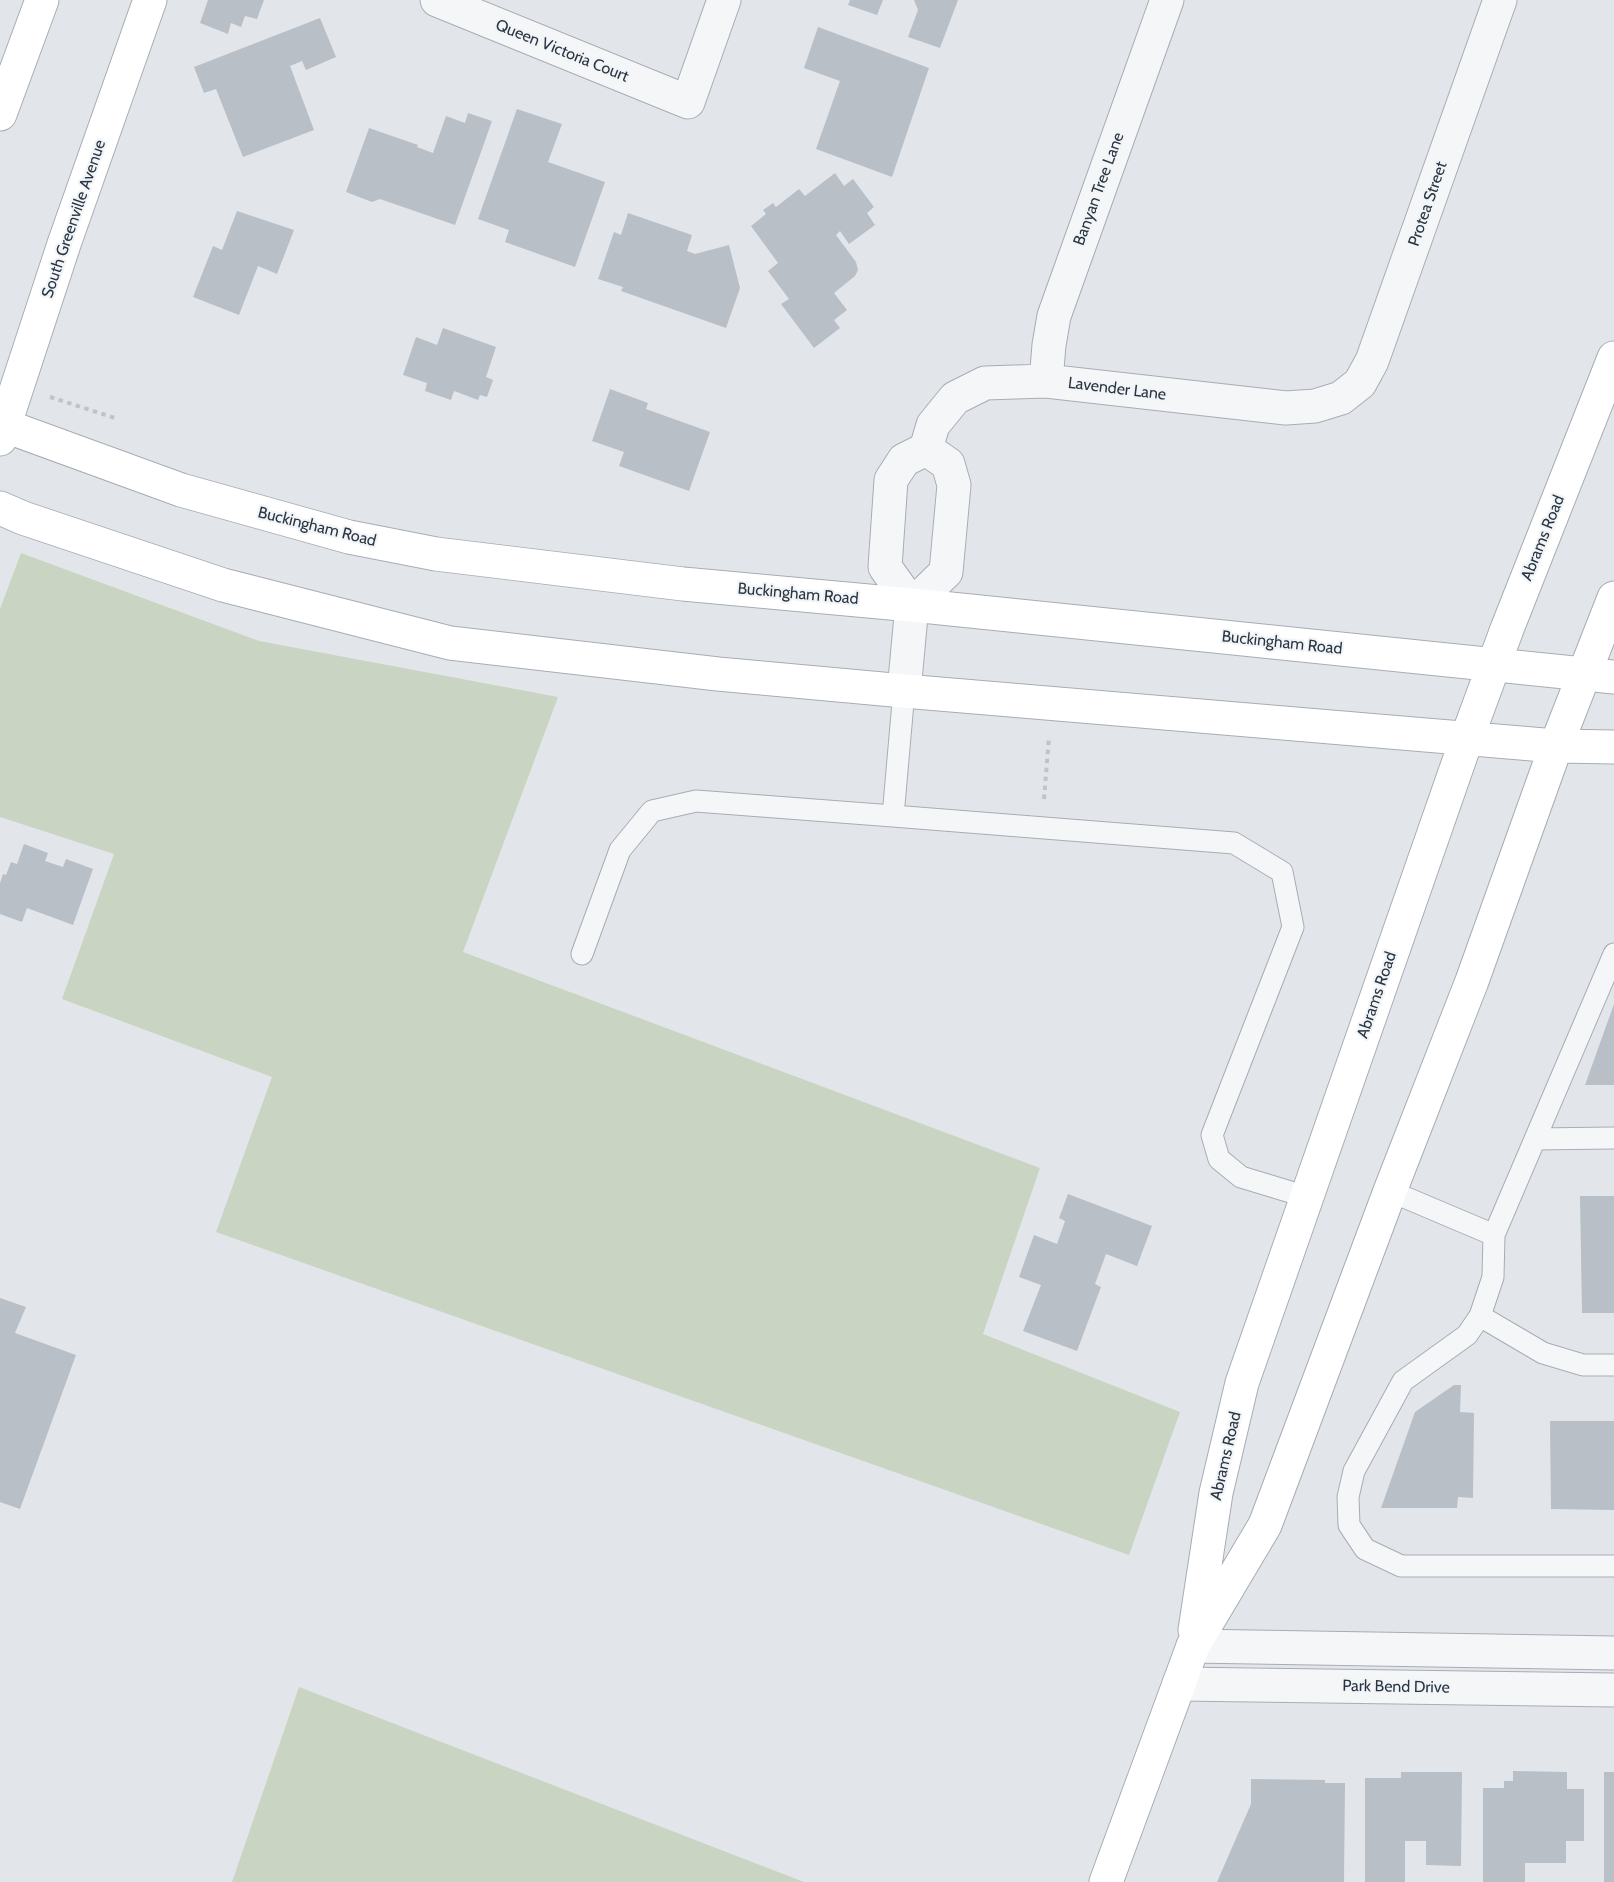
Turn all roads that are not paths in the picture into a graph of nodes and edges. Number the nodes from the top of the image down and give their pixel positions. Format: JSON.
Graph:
{"nodes":[{"id":1,"x":42,"y":0,"type":"edge"},
{"id":2,"x":150,"y":0,"type":"edge"},
{"id":3,"x":437,"y":0,"type":"edge"},
{"id":4,"x":724,"y":0,"type":"edge"},
{"id":5,"x":1167,"y":0,"type":"edge"},
{"id":6,"x":1500,"y":0,"type":"edge"},
{"id":7,"x":0,"y":114,"type":"edge"},
{"id":8,"x":1614,"y":358,"type":"edge"},
{"id":9,"x":1046,"y":381,"type":"junction"},
{"id":10,"x":1341,"y":398,"type":"joint"},
{"id":11,"x":2,"y":429,"type":"edge"},
{"id":12,"x":926,"y":449,"type":"junction"},
{"id":13,"x":0,"y":508,"type":"edge"},
{"id":14,"x":1614,"y":598,"type":"edge"},
{"id":15,"x":912,"y":605,"type":"junction"},
{"id":16,"x":1494,"y":664,"type":"junction"},
{"id":17,"x":1599,"y":676,"type":"edge"},
{"id":18,"x":904,"y":691,"type":"junction"},
{"id":19,"x":1467,"y":738,"type":"junction"},
{"id":20,"x":1556,"y":746,"type":"junction"},
{"id":21,"x":1614,"y":747,"type":"edge"},
{"id":22,"x":893,"y":816,"type":"junction"},
{"id":23,"x":582,"y":954,"type":"dead end"},
{"id":24,"x":1614,"y":954,"type":"edge"},
{"id":25,"x":1614,"y":1138,"type":"edge"},
{"id":26,"x":1535,"y":1139,"type":"junction"},
{"id":27,"x":1390,"y":1191,"type":"junction"},
{"id":28,"x":1307,"y":1197,"type":"junction"},
{"id":29,"x":1494,"y":1236,"type":"junction"},
{"id":30,"x":1479,"y":1316,"type":"junction"},
{"id":31,"x":1614,"y":1365,"type":"edge"},
{"id":32,"x":1614,"y":1566,"type":"edge"},
{"id":33,"x":1193,"y":1646,"type":"junction"},
{"id":34,"x":1614,"y":1653,"type":"edge"},
{"id":35,"x":1179,"y":1684,"type":"junction"},
{"id":36,"x":1614,"y":1690,"type":"edge"},
{"id":37,"x":1106,"y":1882,"type":"edge"}],
"edges":[{"from":1,"to":7,"type":"main road"},
{"from":2,"to":11,"type":"main road","name":"South Greenville Avenue"},
{"from":3,"to":4,"type":"street","name":"Queen Victoria Court"},
{"from":5,"to":9,"type":"street","name":"Banyan Tree Lane"},
{"from":6,"to":10,"type":"street","name":"Protea Street"},
{"from":8,"to":16,"type":"main road","name":"Abrams Road"},
{"from":9,"to":10,"type":"street","name":"Lavender Lane"},
{"from":9,"to":12,"type":"street","name":"Lavender Lane"},
{"from":11,"to":15,"type":"main road","name":"Buckingham Road"},
{"from":12,"to":15,"type":"street"},
{"from":12,"to":15,"type":"street"},
{"from":13,"to":18,"type":"main road"},
{"from":14,"to":17,"type":"main road","name":"Abrams Road"},
{"from":15,"to":16,"type":"main road","name":"Buckingham Road"},
{"from":15,"to":18,"type":"street"},
{"from":16,"to":17,"type":"main road","name":"Buckingham Road"},
{"from":16,"to":19,"type":"main road","name":"Abrams Road"},
{"from":17,"to":20,"type":"main road","name":"Abrams Road"},
{"from":18,"to":19,"type":"main road"},
{"from":18,"to":22,"type":"lane"},
{"from":19,"to":20,"type":"main road"},
{"from":19,"to":28,"type":"main road","name":"Abrams Road"},
{"from":20,"to":21,"type":"main road"},
{"from":20,"to":27,"type":"main road","name":"Abrams Road"},
{"from":22,"to":23,"type":"lane"},
{"from":22,"to":28,"type":"lane"},
{"from":24,"to":26,"type":"lane"},
{"from":25,"to":26,"type":"lane"},
{"from":26,"to":29,"type":"lane"},
{"from":27,"to":29,"type":"lane"},
{"from":27,"to":33,"type":"main road","name":"Abrams Road"},
{"from":28,"to":33,"type":"main road","name":"Abrams Road"},
{"from":29,"to":30,"type":"lane"},
{"from":30,"to":31,"type":"lane"},
{"from":30,"to":32,"type":"lane"},
{"from":33,"to":34,"type":"street"},
{"from":33,"to":35,"type":"main road","name":"Abrams Road"},
{"from":35,"to":36,"type":"street","name":"Park Bend Drive"},
{"from":35,"to":37,"type":"main road","name":"Abrams Road"}]}
